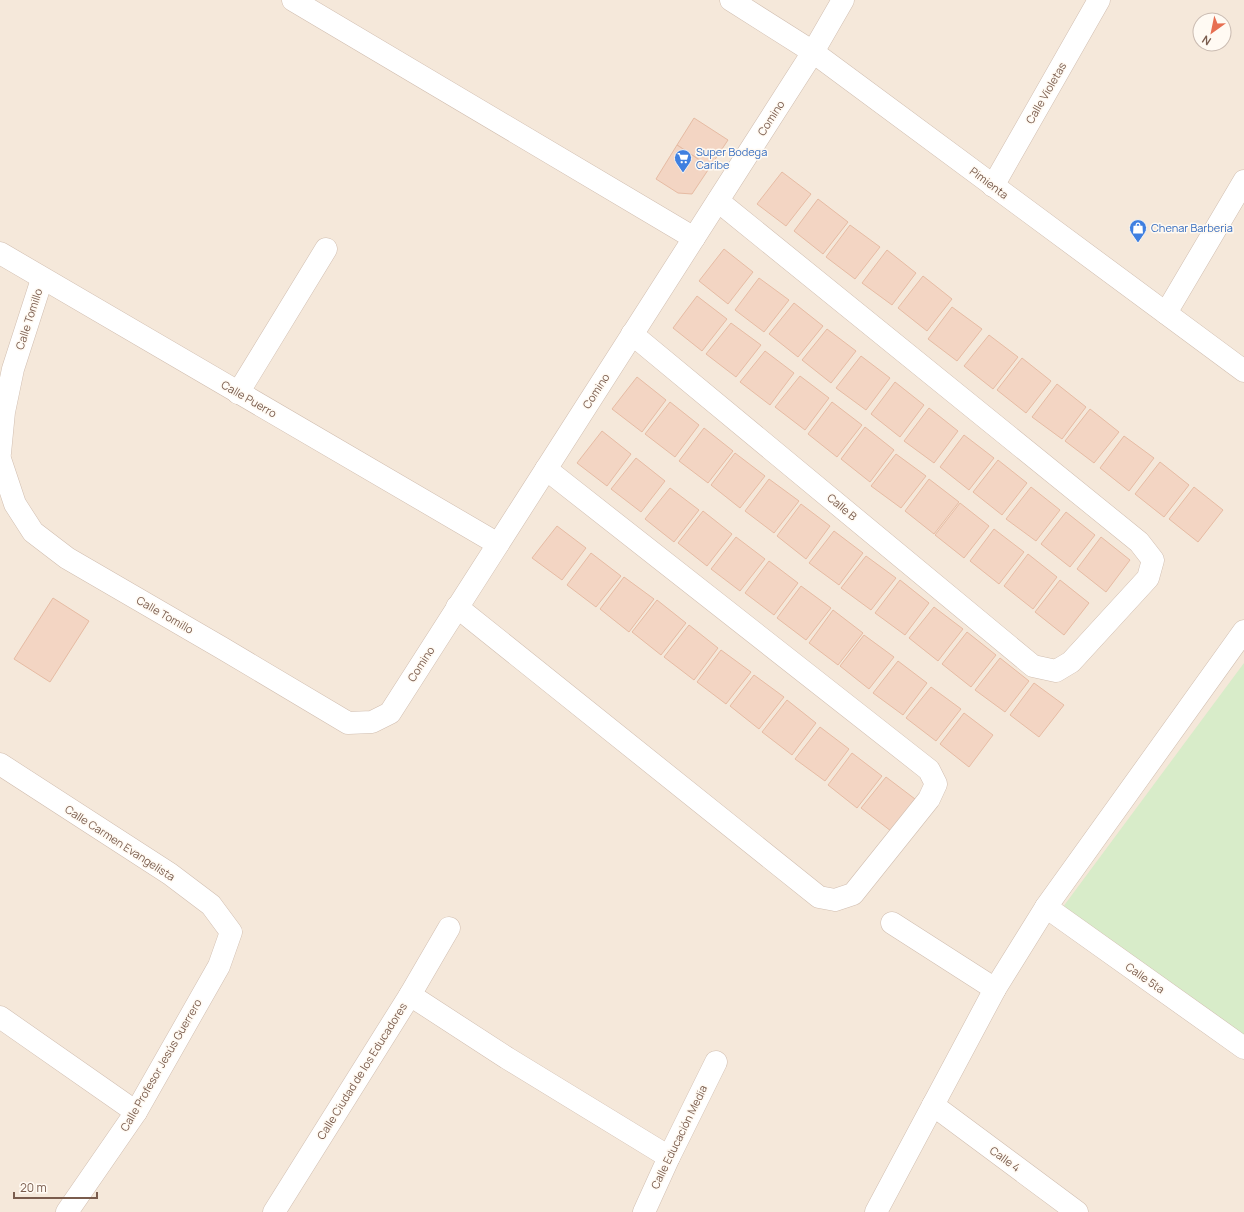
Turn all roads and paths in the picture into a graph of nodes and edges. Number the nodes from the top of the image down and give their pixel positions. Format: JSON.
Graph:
{"nodes":[{"id":1,"x":293,"y":0,"type":"edge"},
{"id":2,"x":731,"y":0,"type":"edge"},
{"id":3,"x":843,"y":0,"type":"edge"},
{"id":4,"x":1099,"y":0,"type":"edge"},
{"id":5,"x":813,"y":52,"type":"junction"},
{"id":6,"x":1244,"y":181,"type":"edge"},
{"id":7,"x":993,"y":186,"type":"junction"},
{"id":8,"x":718,"y":201,"type":"junction"},
{"id":9,"x":694,"y":238,"type":"junction"},
{"id":10,"x":326,"y":249,"type":"dead end"},
{"id":11,"x":0,"y":253,"type":"edge"},
{"id":12,"x":42,"y":279,"type":"junction"},
{"id":13,"x":1166,"y":313,"type":"junction"},
{"id":14,"x":632,"y":334,"type":"junction"},
{"id":15,"x":1244,"y":371,"type":"edge"},
{"id":16,"x":238,"y":393,"type":"junction"},
{"id":17,"x":0,"y":453,"type":"edge"},
{"id":18,"x":0,"y":459,"type":"edge"},
{"id":19,"x":546,"y":469,"type":"junction"},
{"id":20,"x":498,"y":544,"type":"junction"},
{"id":21,"x":458,"y":607,"type":"junction"},
{"id":22,"x":1244,"y":631,"type":"edge"},
{"id":23,"x":372,"y":722,"type":"joint"},
{"id":24,"x":0,"y":764,"type":"edge"},
{"id":25,"x":1046,"y":907,"type":"junction"},
{"id":26,"x":892,"y":923,"type":"dead end"},
{"id":27,"x":449,"y":928,"type":"dead end"},
{"id":28,"x":231,"y":932,"type":"joint"},
{"id":29,"x":995,"y":989,"type":"junction"},
{"id":30,"x":410,"y":995,"type":"junction"},
{"id":31,"x":0,"y":1017,"type":"edge"},
{"id":32,"x":1244,"y":1048,"type":"edge"},
{"id":33,"x":716,"y":1062,"type":"dead end"},
{"id":34,"x":932,"y":1105,"type":"junction"},
{"id":35,"x":136,"y":1112,"type":"junction"},
{"id":36,"x":669,"y":1157,"type":"junction"},
{"id":37,"x":67,"y":1212,"type":"edge"},
{"id":38,"x":274,"y":1212,"type":"edge"},
{"id":39,"x":644,"y":1212,"type":"edge"},
{"id":40,"x":876,"y":1212,"type":"edge"},
{"id":41,"x":1077,"y":1212,"type":"edge"}],
"edges":[{"from":1,"to":9,"type":"street"},
{"from":2,"to":5,"type":"street","name":"Pimienta"},
{"from":3,"to":5,"type":"street","name":"Comino"},
{"from":4,"to":7,"type":"street","name":"Calle Violetas"},
{"from":5,"to":7,"type":"street","name":"Pimienta"},
{"from":5,"to":8,"type":"street","name":"Comino"},
{"from":6,"to":13,"type":"street"},
{"from":7,"to":13,"type":"street","name":"Pimienta"},
{"from":8,"to":9,"type":"street","name":"Comino"},
{"from":8,"to":14,"type":"street","name":"Calle B"},
{"from":9,"to":14,"type":"street","name":"Comino"},
{"from":10,"to":16,"type":"street"},
{"from":11,"to":12,"type":"street","name":"Calle Puerro"},
{"from":12,"to":16,"type":"street","name":"Calle Puerro"},
{"from":12,"to":17,"type":"street","name":"Calle Tomillo"},
{"from":13,"to":15,"type":"street","name":"Pimienta"},
{"from":14,"to":19,"type":"street","name":"Comino"},
{"from":16,"to":20,"type":"street","name":"Calle Puerro"},
{"from":18,"to":23,"type":"street","name":"Calle Tomillo"},
{"from":19,"to":20,"type":"street","name":"Comino"},
{"from":19,"to":21,"type":"street"},
{"from":20,"to":21,"type":"street","name":"Comino"},
{"from":21,"to":23,"type":"street","name":"Comino"},
{"from":22,"to":25,"type":"street"},
{"from":24,"to":28,"type":"street","name":"Calle Carmen Evangelista"},
{"from":25,"to":29,"type":"street"},
{"from":25,"to":32,"type":"street","name":"Calle 5ta"},
{"from":26,"to":29,"type":"street"},
{"from":27,"to":30,"type":"street","name":"Calle Ciudad de los Educadores"},
{"from":28,"to":35,"type":"street","name":"Calle Profesor Jesús Guerrero"},
{"from":29,"to":34,"type":"street"},
{"from":30,"to":36,"type":"street"},
{"from":30,"to":38,"type":"street","name":"Calle Ciudad de los Educadores"},
{"from":31,"to":35,"type":"street"},
{"from":33,"to":36,"type":"street","name":"Calle Educación Media"},
{"from":34,"to":40,"type":"street"},
{"from":34,"to":41,"type":"street","name":"Calle 4"},
{"from":35,"to":37,"type":"street","name":"Calle Profesor Jesús Guerrero"},
{"from":36,"to":39,"type":"street","name":"Calle Educación Media"}]}
